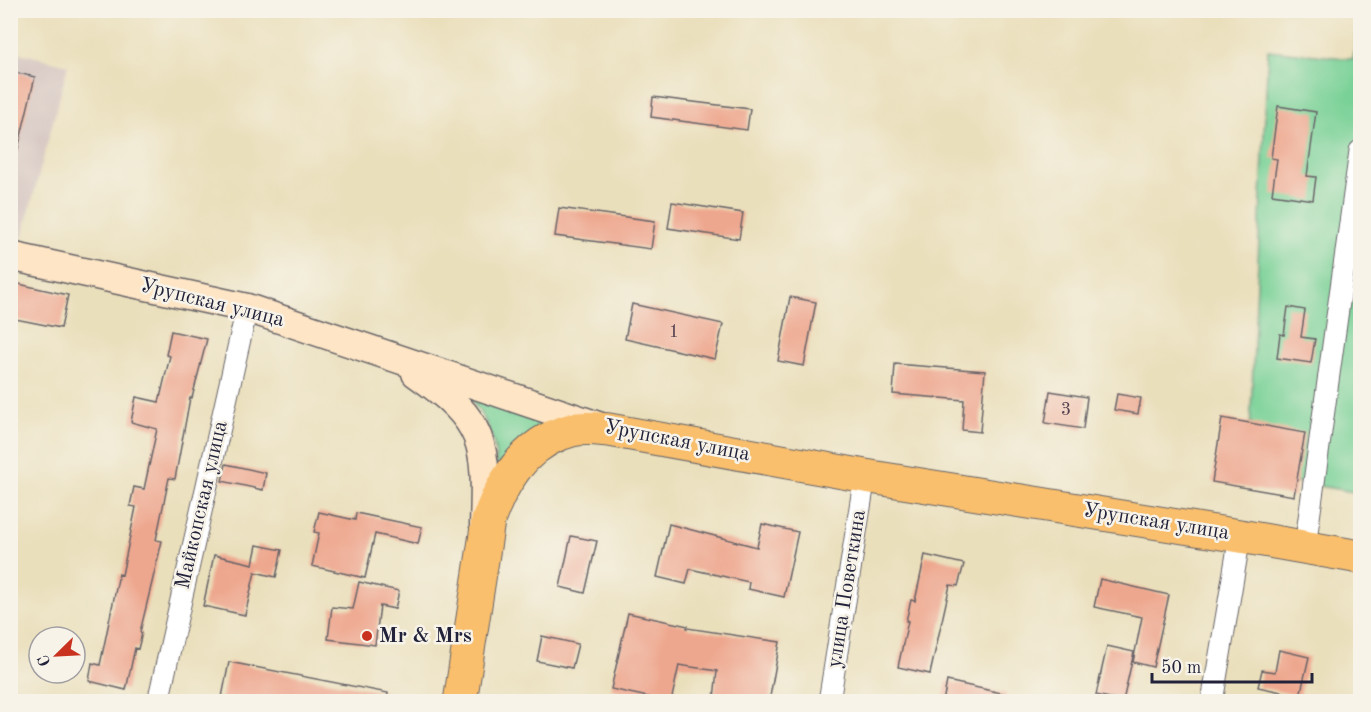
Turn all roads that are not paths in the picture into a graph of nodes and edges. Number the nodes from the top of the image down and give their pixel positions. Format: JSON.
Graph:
{"nodes":[{"id":1,"x":1360,"y":152,"type":"edge"},
{"id":2,"x":10,"y":256,"type":"edge"},
{"id":3,"x":247,"y":308,"type":"junction"},
{"id":4,"x":381,"y":353,"type":"junction"},
{"id":5,"x":609,"y":430,"type":"junction"},
{"id":6,"x":865,"y":476,"type":"junction"},
{"id":7,"x":1240,"y":536,"type":"junction"},
{"id":8,"x":1305,"y":548,"type":"junction"},
{"id":9,"x":483,"y":554,"type":"junction"},
{"id":10,"x":1360,"y":557,"type":"edge"},
{"id":11,"x":158,"y":702,"type":"edge"},
{"id":12,"x":460,"y":702,"type":"edge"},
{"id":13,"x":829,"y":702,"type":"edge"},
{"id":14,"x":1212,"y":702,"type":"edge"}],
"edges":[{"from":1,"to":8,"type":"street"},
{"from":2,"to":3,"type":"street","name":"Урупская улица"},
{"from":3,"to":4,"type":"street","name":"Урупская улица"},
{"from":3,"to":11,"type":"street","name":"Майкопская улица"},
{"from":4,"to":5,"type":"street","name":"Урупская улица"},
{"from":4,"to":9,"type":"street"},
{"from":5,"to":6,"type":"main road","name":"Урупская улица"},
{"from":5,"to":9,"type":"main road"},
{"from":6,"to":7,"type":"main road","name":"Урупская улица"},
{"from":6,"to":13,"type":"street","name":"улица Поветкина"},
{"from":7,"to":8,"type":"main road","name":"Урупская улица"},
{"from":7,"to":14,"type":"street"},
{"from":8,"to":10,"type":"main road","name":"Урупская улица"},
{"from":9,"to":12,"type":"main road"}]}
